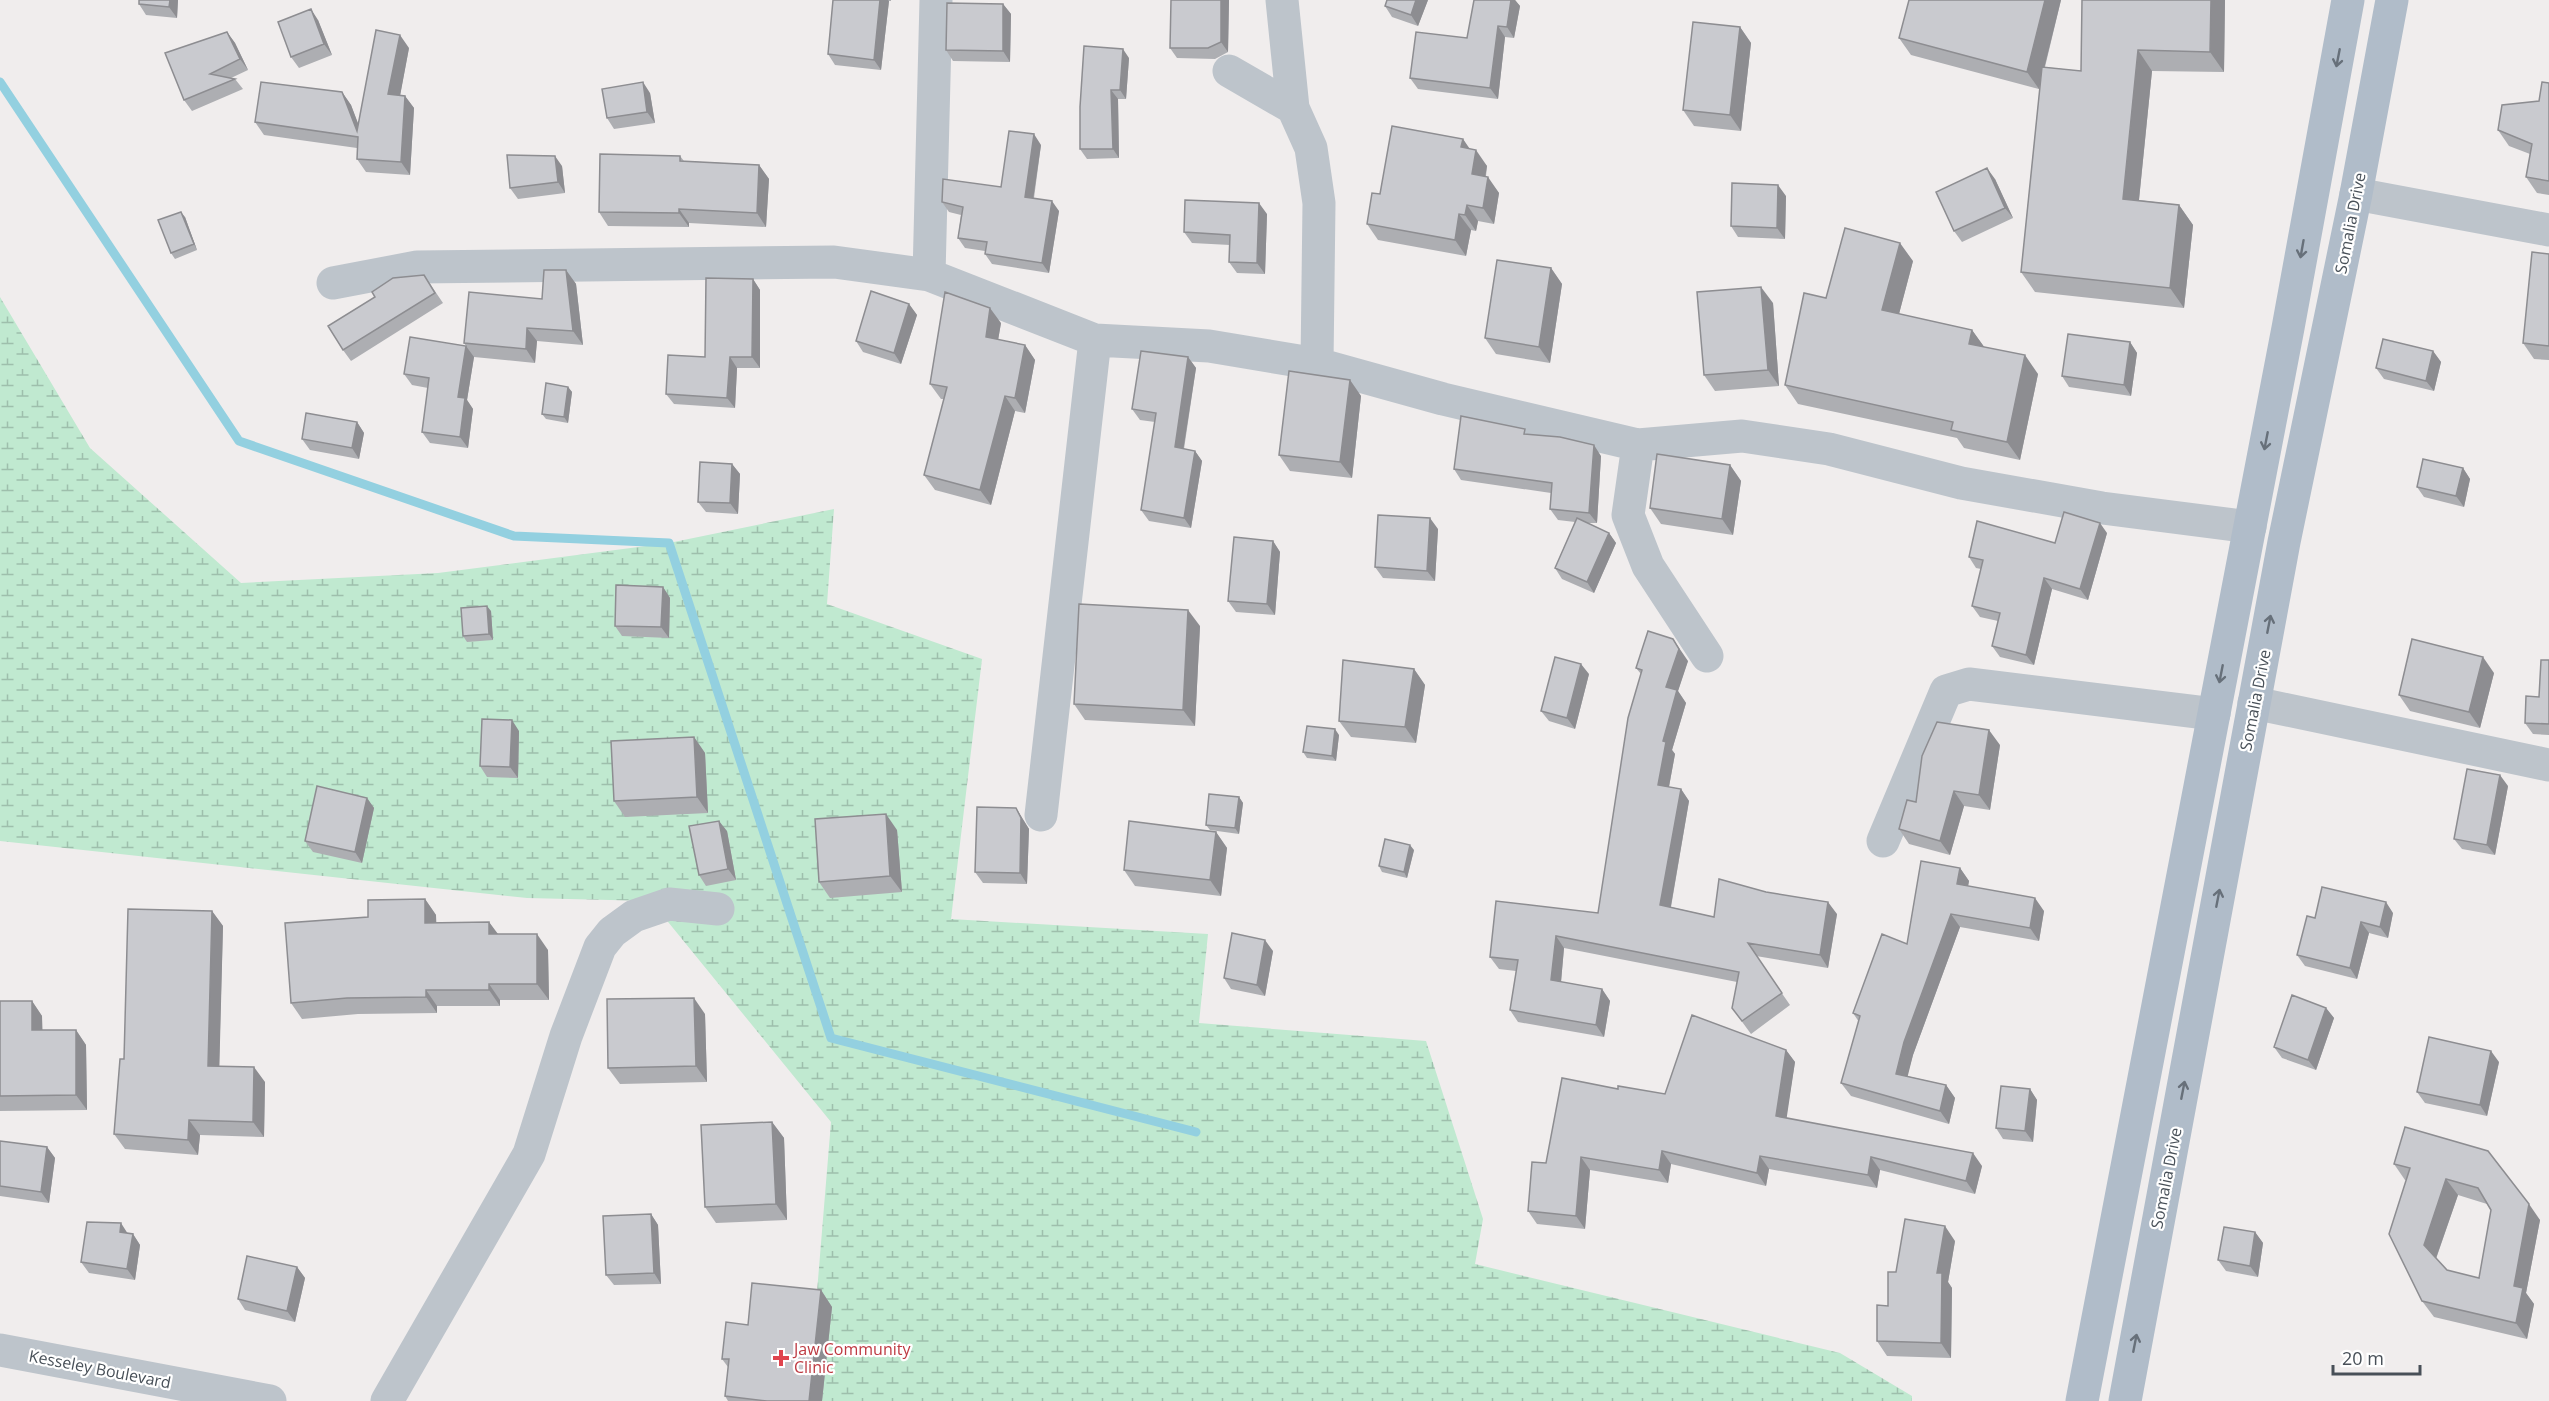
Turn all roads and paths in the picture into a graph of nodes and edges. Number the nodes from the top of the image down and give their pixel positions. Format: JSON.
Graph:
{"nodes":[{"id":1,"x":936,"y":0,"type":"edge"},
{"id":2,"x":1282,"y":0,"type":"edge"},
{"id":3,"x":2348,"y":0,"type":"edge"},
{"id":4,"x":2392,"y":0,"type":"edge"},
{"id":5,"x":1229,"y":71,"type":"dead end"},
{"id":6,"x":1293,"y":108,"type":"junction"},
{"id":7,"x":2356,"y":194,"type":"junction"},
{"id":8,"x":2549,"y":230,"type":"edge"},
{"id":9,"x":929,"y":275,"type":"junction"},
{"id":10,"x":333,"y":283,"type":"dead end"},
{"id":11,"x":1095,"y":340,"type":"junction"},
{"id":12,"x":1317,"y":364,"type":"junction"},
{"id":13,"x":1638,"y":445,"type":"junction"},
{"id":14,"x":2250,"y":527,"type":"junction"},
{"id":15,"x":1707,"y":656,"type":"dead end"},
{"id":16,"x":2254,"y":703,"type":"junction"},
{"id":17,"x":2214,"y":714,"type":"junction"},
{"id":18,"x":2549,"y":765,"type":"edge"},
{"id":19,"x":1041,"y":815,"type":"dead end"},
{"id":20,"x":1883,"y":841,"type":"dead end"},
{"id":21,"x":718,"y":909,"type":"dead end"},
{"id":22,"x":0,"y":1350,"type":"edge"},
{"id":23,"x":270,"y":1401,"type":"edge"},
{"id":24,"x":387,"y":1401,"type":"edge"},
{"id":25,"x":2082,"y":1401,"type":"edge"},
{"id":26,"x":2125,"y":1401,"type":"edge"}],
"edges":[{"from":1,"to":9,"type":"street"},
{"from":2,"to":6,"type":"street"},
{"from":3,"to":14,"type":"main road","one_way":true},
{"from":4,"to":7,"type":"main road","name":"Somalia Drive"},
{"from":5,"to":6,"type":"street"},
{"from":6,"to":12,"type":"street"},
{"from":7,"to":8,"type":"street"},
{"from":16,"to":7,"type":"main road","name":"Somalia Drive","one_way":true},
{"from":9,"to":10,"type":"street"},
{"from":9,"to":11,"type":"street"},
{"from":11,"to":12,"type":"street"},
{"from":11,"to":19,"type":"street"},
{"from":12,"to":13,"type":"street"},
{"from":13,"to":14,"type":"street"},
{"from":13,"to":15,"type":"street"},
{"from":14,"to":17,"type":"main road","one_way":true},
{"from":16,"to":18,"type":"street"},
{"from":26,"to":16,"type":"main road","name":"Somalia Drive","one_way":true},
{"from":17,"to":20,"type":"street"},
{"from":17,"to":25,"type":"main road"},
{"from":21,"to":24,"type":"street"},
{"from":22,"to":23,"type":"street","name":"Kesseley Boulevard"}]}
